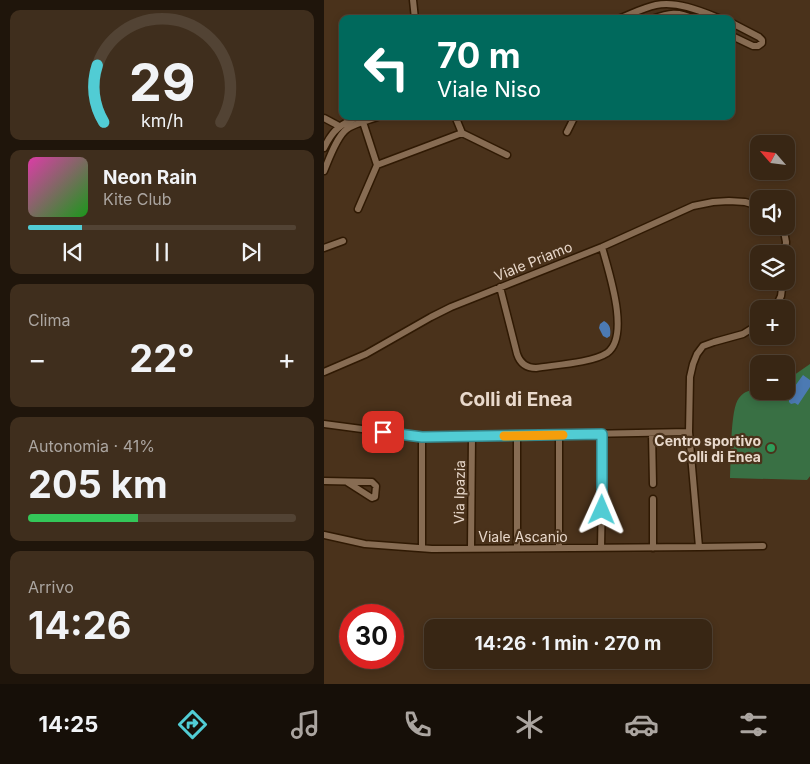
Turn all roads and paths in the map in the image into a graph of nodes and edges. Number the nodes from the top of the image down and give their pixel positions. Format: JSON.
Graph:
{"nodes":[{"id":1,"x":413,"y":0,"type":"edge"},
{"id":2,"x":415,"y":15,"type":"edge"},
{"id":3,"x":628,"y":15,"type":"edge"},
{"id":4,"x":664,"y":15,"type":"edge"},
{"id":5,"x":682,"y":15,"type":"edge"},
{"id":6,"x":710,"y":15,"type":"edge"},
{"id":7,"x":735,"y":24,"type":"edge"},
{"id":8,"x":735,"y":37,"type":"edge"},
{"id":9,"x":324,"y":118,"type":"edge"},
{"id":10,"x":359,"y":120,"type":"edge"},
{"id":11,"x":360,"y":120,"type":"edge"},
{"id":12,"x":362,"y":120,"type":"edge"},
{"id":13,"x":457,"y":120,"type":"edge"},
{"id":14,"x":573,"y":120,"type":"edge"},
{"id":15,"x":340,"y":126,"type":"junction"},
{"id":16,"x":567,"y":132,"type":"dead end"},
{"id":17,"x":462,"y":134,"type":"junction"},
{"id":18,"x":324,"y":148,"type":"edge"},
{"id":19,"x":507,"y":155,"type":"dead end"},
{"id":20,"x":378,"y":165,"type":"junction"},
{"id":21,"x":324,"y":169,"type":"edge"},
{"id":22,"x":750,"y":203,"type":"edge"},
{"id":23,"x":358,"y":208,"type":"dead end"},
{"id":24,"x":343,"y":241,"type":"dead end"},
{"id":25,"x":602,"y":246,"type":"junction"},
{"id":26,"x":324,"y":248,"type":"edge"},
{"id":27,"x":500,"y":287,"type":"junction"},
{"id":28,"x":750,"y":330,"type":"edge"},
{"id":29,"x":324,"y":372,"type":"edge"},
{"id":30,"x":324,"y":424,"type":"edge"},
{"id":31,"x":689,"y":432,"type":"junction"},
{"id":32,"x":652,"y":433,"type":"junction"},
{"id":33,"x":602,"y":434,"type":"junction"},
{"id":34,"x":517,"y":435,"type":"junction"},
{"id":35,"x":559,"y":435,"type":"junction"},
{"id":36,"x":472,"y":436,"type":"junction"},
{"id":37,"x":422,"y":437,"type":"junction"},
{"id":38,"x":324,"y":481,"type":"edge"},
{"id":39,"x":347,"y":482,"type":"dead end"},
{"id":40,"x":653,"y":484,"type":"dead end"},
{"id":41,"x":653,"y":499,"type":"dead end"},
{"id":42,"x":324,"y":535,"type":"edge"},
{"id":43,"x":763,"y":546,"type":"dead end"},
{"id":44,"x":698,"y":547,"type":"junction"},
{"id":45,"x":422,"y":548,"type":"junction"},
{"id":46,"x":471,"y":548,"type":"junction"},
{"id":47,"x":517,"y":548,"type":"junction"},
{"id":48,"x":559,"y":548,"type":"junction"},
{"id":49,"x":601,"y":548,"type":"junction"},
{"id":50,"x":653,"y":548,"type":"junction"}],
"edges":[{"from":1,"to":2,"type":"street"},
{"from":3,"to":6,"type":"street"},
{"from":4,"to":5,"type":"street"},
{"from":7,"to":8,"type":"street"},
{"from":9,"to":15,"type":"street"},
{"from":10,"to":15,"type":"street"},
{"from":11,"to":21,"type":"street"},
{"from":12,"to":20,"type":"street"},
{"from":13,"to":17,"type":"street"},
{"from":14,"to":16,"type":"street"},
{"from":15,"to":18,"type":"street"},
{"from":17,"to":19,"type":"street"},
{"from":17,"to":20,"type":"street"},
{"from":20,"to":23,"type":"street"},
{"from":22,"to":25,"type":"street","name":"Viale Priamo"},
{"from":24,"to":26,"type":"street"},
{"from":25,"to":27,"type":"street","name":"Viale Priamo"},
{"from":25,"to":27,"type":"street"},
{"from":27,"to":29,"type":"street","name":"Viale Priamo"},
{"from":28,"to":31,"type":"street"},
{"from":30,"to":37,"type":"street"},
{"from":31,"to":32,"type":"street"},
{"from":31,"to":44,"type":"street"},
{"from":32,"to":33,"type":"street"},
{"from":32,"to":40,"type":"street"},
{"from":33,"to":35,"type":"street"},
{"from":33,"to":49,"type":"street"},
{"from":34,"to":35,"type":"street"},
{"from":34,"to":36,"type":"street"},
{"from":34,"to":47,"type":"street"},
{"from":35,"to":48,"type":"street"},
{"from":36,"to":37,"type":"street"},
{"from":36,"to":46,"type":"street","name":"Via Ipazia"},
{"from":37,"to":45,"type":"street"},
{"from":38,"to":39,"type":"street"},
{"from":41,"to":50,"type":"street"},
{"from":42,"to":45,"type":"street","name":"Viale Ascanio"},
{"from":43,"to":44,"type":"street","name":"Viale Ascanio"},
{"from":44,"to":50,"type":"street","name":"Viale Ascanio"},
{"from":45,"to":46,"type":"street","name":"Viale Ascanio"},
{"from":46,"to":47,"type":"street","name":"Viale Ascanio"},
{"from":47,"to":48,"type":"street","name":"Viale Ascanio"},
{"from":48,"to":49,"type":"street","name":"Viale Ascanio"},
{"from":49,"to":50,"type":"street","name":"Viale Ascanio"}]}
